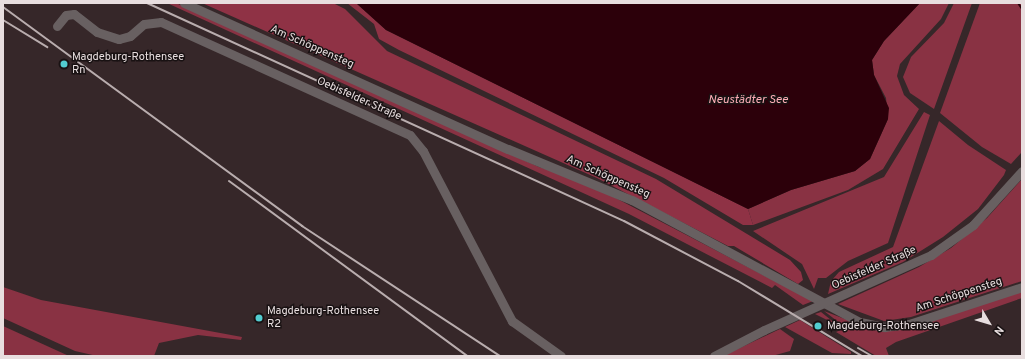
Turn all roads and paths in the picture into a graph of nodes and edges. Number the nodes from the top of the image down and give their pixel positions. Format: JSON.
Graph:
{"nodes":[{"id":1,"x":184,"y":3,"type":"edge"},
{"id":2,"x":57,"y":26,"type":"dead end"},
{"id":3,"x":1022,"y":171,"type":"edge"},
{"id":4,"x":1022,"y":287,"type":"edge"},
{"id":5,"x":561,"y":356,"type":"edge"},
{"id":6,"x":714,"y":356,"type":"edge"}],
"edges":[{"from":1,"to":4,"type":"street","name":"Am Schöppensteg"},
{"from":2,"to":5,"type":"street","name":"Oebisfelder Straße"},
{"from":3,"to":6,"type":"street","name":"Oebisfelder Straße"}]}
